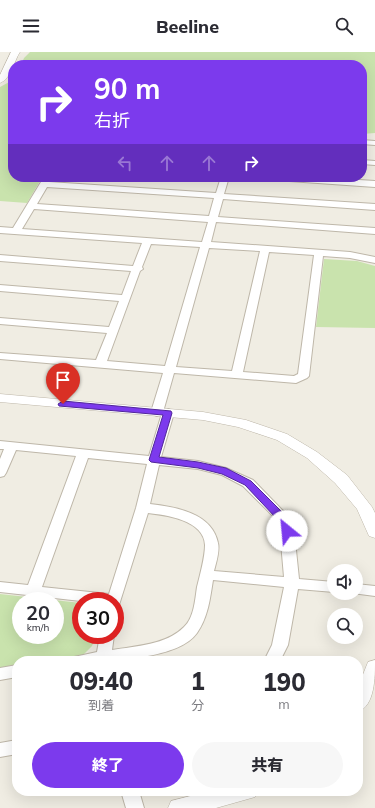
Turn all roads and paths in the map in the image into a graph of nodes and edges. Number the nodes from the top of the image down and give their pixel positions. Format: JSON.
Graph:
{"nodes":[{"id":1,"x":16,"y":52,"type":"edge"},
{"id":2,"x":10,"y":60,"type":"edge"},
{"id":3,"x":8,"y":64,"type":"edge"},
{"id":4,"x":0,"y":80,"type":"edge"},
{"id":5,"x":45,"y":182,"type":"edge"},
{"id":6,"x":69,"y":182,"type":"edge"},
{"id":7,"x":224,"y":182,"type":"edge"},
{"id":8,"x":346,"y":182,"type":"edge"},
{"id":9,"x":375,"y":184,"type":"edge"},
{"id":10,"x":220,"y":195,"type":"junction"},
{"id":11,"x":32,"y":206,"type":"junction"},
{"id":12,"x":375,"y":207,"type":"edge"},
{"id":13,"x":213,"y":219,"type":"junction"},
{"id":14,"x":0,"y":230,"type":"edge"},
{"id":15,"x":16,"y":231,"type":"junction"},
{"id":16,"x":375,"y":231,"type":"edge"},
{"id":17,"x":147,"y":241,"type":"junction"},
{"id":18,"x":205,"y":245,"type":"junction"},
{"id":19,"x":265,"y":249,"type":"junction"},
{"id":20,"x":320,"y":253,"type":"junction"},
{"id":21,"x":0,"y":258,"type":"edge"},
{"id":22,"x":375,"y":260,"type":"edge"},
{"id":23,"x":138,"y":269,"type":"junction"},
{"id":24,"x":0,"y":288,"type":"edge"},
{"id":25,"x":126,"y":298,"type":"junction"},
{"id":26,"x":0,"y":321,"type":"edge"},
{"id":27,"x":113,"y":330,"type":"junction"},
{"id":28,"x":0,"y":356,"type":"edge"},
{"id":29,"x":100,"y":365,"type":"junction"},
{"id":30,"x":169,"y":370,"type":"junction"},
{"id":31,"x":238,"y":376,"type":"junction"},
{"id":32,"x":0,"y":398,"type":"edge"},
{"id":33,"x":162,"y":413,"type":"junction"},
{"id":34,"x":6,"y":446,"type":"edge"},
{"id":35,"x":83,"y":453,"type":"junction"},
{"id":36,"x":154,"y":460,"type":"junction"},
{"id":37,"x":0,"y":473,"type":"edge"},
{"id":38,"x":143,"y":508,"type":"junction"},
{"id":39,"x":375,"y":532,"type":"edge"},
{"id":40,"x":208,"y":575,"type":"junction"},
{"id":41,"x":292,"y":584,"type":"junction"},
{"id":42,"x":327,"y":586,"type":"edge"},
{"id":43,"x":0,"y":587,"type":"edge"},
{"id":44,"x":363,"y":590,"type":"edge"},
{"id":45,"x":33,"y":591,"type":"junction"},
{"id":46,"x":375,"y":591,"type":"edge"},
{"id":47,"x":117,"y":592,"type":"edge"},
{"id":48,"x":72,"y":596,"type":"edge"},
{"id":49,"x":106,"y":644,"type":"edge"},
{"id":50,"x":104,"y":656,"type":"edge"},
{"id":51,"x":118,"y":656,"type":"edge"},
{"id":52,"x":274,"y":656,"type":"edge"},
{"id":53,"x":375,"y":667,"type":"edge"},
{"id":54,"x":12,"y":672,"type":"edge"},
{"id":55,"x":0,"y":674,"type":"edge"},
{"id":56,"x":363,"y":696,"type":"edge"},
{"id":57,"x":12,"y":748,"type":"edge"},
{"id":58,"x":0,"y":750,"type":"edge"},
{"id":59,"x":131,"y":796,"type":"edge"},
{"id":60,"x":227,"y":796,"type":"edge"},
{"id":61,"x":135,"y":808,"type":"edge"},
{"id":62,"x":179,"y":808,"type":"edge"}],
"edges":[{"from":1,"to":2,"type":"street"},
{"from":3,"to":4,"type":"street"},
{"from":5,"to":11,"type":"street"},
{"from":6,"to":10,"type":"street"},
{"from":7,"to":10,"type":"street"},
{"from":8,"to":9,"type":"street"},
{"from":10,"to":12,"type":"street"},
{"from":10,"to":13,"type":"street"},
{"from":11,"to":13,"type":"street"},
{"from":11,"to":15,"type":"street"},
{"from":13,"to":16,"type":"street"},
{"from":13,"to":18,"type":"street"},
{"from":14,"to":15,"type":"street"},
{"from":15,"to":17,"type":"street"},
{"from":17,"to":18,"type":"street"},
{"from":17,"to":23,"type":"street"},
{"from":18,"to":19,"type":"street"},
{"from":18,"to":30,"type":"street"},
{"from":19,"to":20,"type":"street"},
{"from":19,"to":31,"type":"street"},
{"from":20,"to":22,"type":"street"},
{"from":20,"to":31,"type":"street"},
{"from":21,"to":23,"type":"street"},
{"from":23,"to":25,"type":"street"},
{"from":24,"to":25,"type":"street"},
{"from":25,"to":27,"type":"street"},
{"from":26,"to":27,"type":"street"},
{"from":27,"to":29,"type":"street"},
{"from":28,"to":29,"type":"street"},
{"from":29,"to":30,"type":"street"},
{"from":30,"to":31,"type":"street"},
{"from":30,"to":33,"type":"street"},
{"from":32,"to":33,"type":"street"},
{"from":33,"to":36,"type":"street"},
{"from":33,"to":39,"type":"street"},
{"from":34,"to":35,"type":"street"},
{"from":34,"to":37,"type":"street"},
{"from":35,"to":36,"type":"street"},
{"from":35,"to":45,"type":"street"},
{"from":36,"to":38,"type":"street"},
{"from":36,"to":41,"type":"street"},
{"from":38,"to":40,"type":"street"},
{"from":38,"to":47,"type":"street"},
{"from":40,"to":41,"type":"street"},
{"from":40,"to":51,"type":"street"},
{"from":41,"to":42,"type":"street"},
{"from":41,"to":52,"type":"street"},
{"from":43,"to":45,"type":"street"},
{"from":44,"to":46,"type":"street"},
{"from":45,"to":48,"type":"street"},
{"from":49,"to":50,"type":"street"},
{"from":53,"to":56,"type":"street"},
{"from":54,"to":55,"type":"street"},
{"from":57,"to":58,"type":"street"},
{"from":59,"to":61,"type":"street"},
{"from":60,"to":62,"type":"street"}]}
